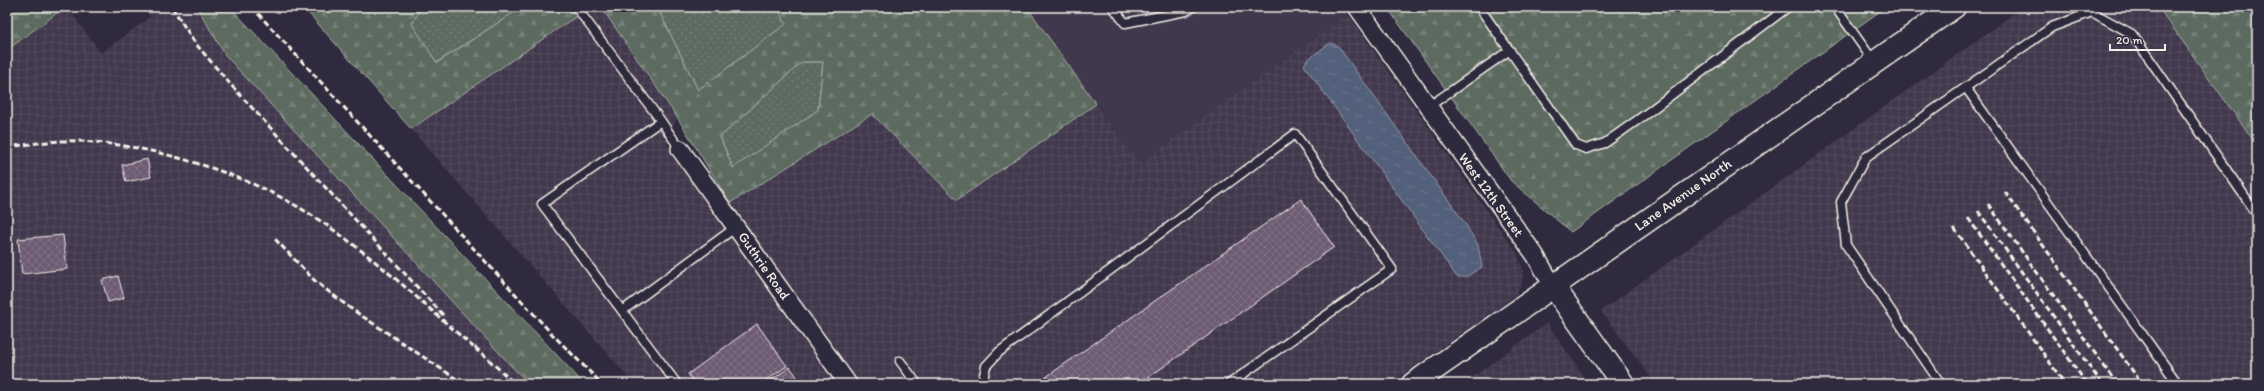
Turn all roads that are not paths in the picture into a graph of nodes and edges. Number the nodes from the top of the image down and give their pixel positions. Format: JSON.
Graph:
{"nodes":[{"id":1,"x":576,"y":7,"type":"edge"},
{"id":2,"x":1112,"y":7,"type":"edge"},
{"id":3,"x":1193,"y":7,"type":"edge"},
{"id":4,"x":1356,"y":7,"type":"edge"},
{"id":5,"x":1479,"y":7,"type":"edge"},
{"id":6,"x":1788,"y":7,"type":"edge"},
{"id":7,"x":1835,"y":7,"type":"edge"},
{"id":8,"x":1954,"y":7,"type":"edge"},
{"id":9,"x":1510,"y":50,"type":"junction"},
{"id":10,"x":1874,"y":62,"type":"junction"},
{"id":11,"x":1966,"y":88,"type":"junction"},
{"id":12,"x":1428,"y":107,"type":"junction"},
{"id":13,"x":661,"y":121,"type":"junction"},
{"id":14,"x":680,"y":149,"type":"joint"},
{"id":15,"x":2257,"y":214,"type":"edge"},
{"id":16,"x":736,"y":227,"type":"junction"},
{"id":17,"x":1553,"y":286,"type":"junction"},
{"id":18,"x":622,"y":311,"type":"junction"},
{"id":19,"x":900,"y":361,"type":"dead end"},
{"id":20,"x":677,"y":384,"type":"edge"},
{"id":21,"x":848,"y":384,"type":"edge"},
{"id":22,"x":917,"y":384,"type":"edge"},
{"id":23,"x":982,"y":384,"type":"edge"},
{"id":24,"x":1229,"y":384,"type":"edge"},
{"id":25,"x":1413,"y":384,"type":"edge"},
{"id":26,"x":1623,"y":384,"type":"edge"},
{"id":27,"x":1941,"y":384,"type":"edge"},
{"id":28,"x":2178,"y":384,"type":"edge"}],
"edges":[{"from":1,"to":13,"type":"lane"},
{"from":2,"to":3,"type":"lane"},
{"from":4,"to":12,"type":"street","name":"West 12th Street"},
{"from":5,"to":9,"type":"lane"},
{"from":6,"to":9,"type":"lane"},
{"from":7,"to":10,"type":"lane"},
{"from":8,"to":10,"type":"main road","name":"Lane Avenue North"},
{"from":9,"to":12,"type":"lane"},
{"from":10,"to":17,"type":"main road","name":"Lane Avenue North"},
{"from":11,"to":15,"type":"lane"},
{"from":11,"to":27,"type":"lane"},
{"from":11,"to":28,"type":"lane"},
{"from":12,"to":17,"type":"street","name":"West 12th Street"},
{"from":13,"to":14,"type":"lane"},
{"from":13,"to":18,"type":"lane"},
{"from":14,"to":16,"type":"street","name":"Guthrie Road"},
{"from":16,"to":18,"type":"lane"},
{"from":16,"to":21,"type":"street","name":"Guthrie Road"},
{"from":17,"to":25,"type":"main road","name":"Lane Avenue North"},
{"from":17,"to":26,"type":"main road","name":"West 12th Street"},
{"from":18,"to":20,"type":"lane"},
{"from":19,"to":22,"type":"lane"},
{"from":23,"to":24,"type":"lane"}]}
